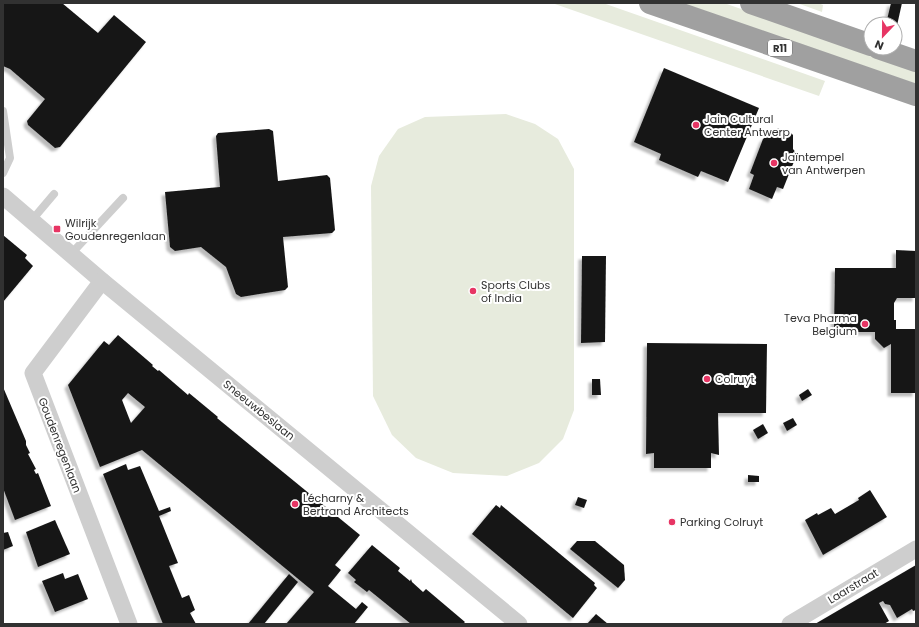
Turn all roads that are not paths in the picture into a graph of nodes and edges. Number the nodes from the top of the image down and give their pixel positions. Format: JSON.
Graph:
{"nodes":[{"id":1,"x":650,"y":3,"type":"edge"},
{"id":2,"x":751,"y":3,"type":"edge"},
{"id":3,"x":863,"y":42,"type":"edge"},
{"id":4,"x":901,"y":56,"type":"edge"},
{"id":5,"x":916,"y":61,"type":"edge"},
{"id":6,"x":916,"y":96,"type":"edge"},
{"id":7,"x":3,"y":111,"type":"edge"},
{"id":8,"x":3,"y":173,"type":"edge"},
{"id":9,"x":54,"y":194,"type":"dead end"},
{"id":10,"x":3,"y":196,"type":"edge"},
{"id":11,"x":123,"y":198,"type":"dead end"},
{"id":12,"x":32,"y":220,"type":"junction"},
{"id":13,"x":71,"y":254,"type":"junction"},
{"id":14,"x":102,"y":281,"type":"junction"},
{"id":15,"x":916,"y":549,"type":"edge"},
{"id":16,"x":518,"y":623,"type":"edge"},
{"id":17,"x":129,"y":624,"type":"edge"},
{"id":18,"x":790,"y":624,"type":"edge"}],
"edges":[{"from":1,"to":6,"type":"highway","number":"R11"},
{"from":2,"to":3,"type":"highway"},
{"from":4,"to":5,"type":"highway"},
{"from":7,"to":8,"type":"lane"},
{"from":9,"to":12,"type":"lane"},
{"from":10,"to":12,"type":"street","name":"Sneeuwbeslaan"},
{"from":11,"to":13,"type":"lane"},
{"from":12,"to":13,"type":"street","name":"Sneeuwbeslaan"},
{"from":13,"to":14,"type":"street","name":"Sneeuwbeslaan"},
{"from":14,"to":16,"type":"street","name":"Sneeuwbeslaan"},
{"from":14,"to":17,"type":"street","name":"Goudenregenlaan"},
{"from":15,"to":18,"type":"street","name":"Laarstraat"}]}
